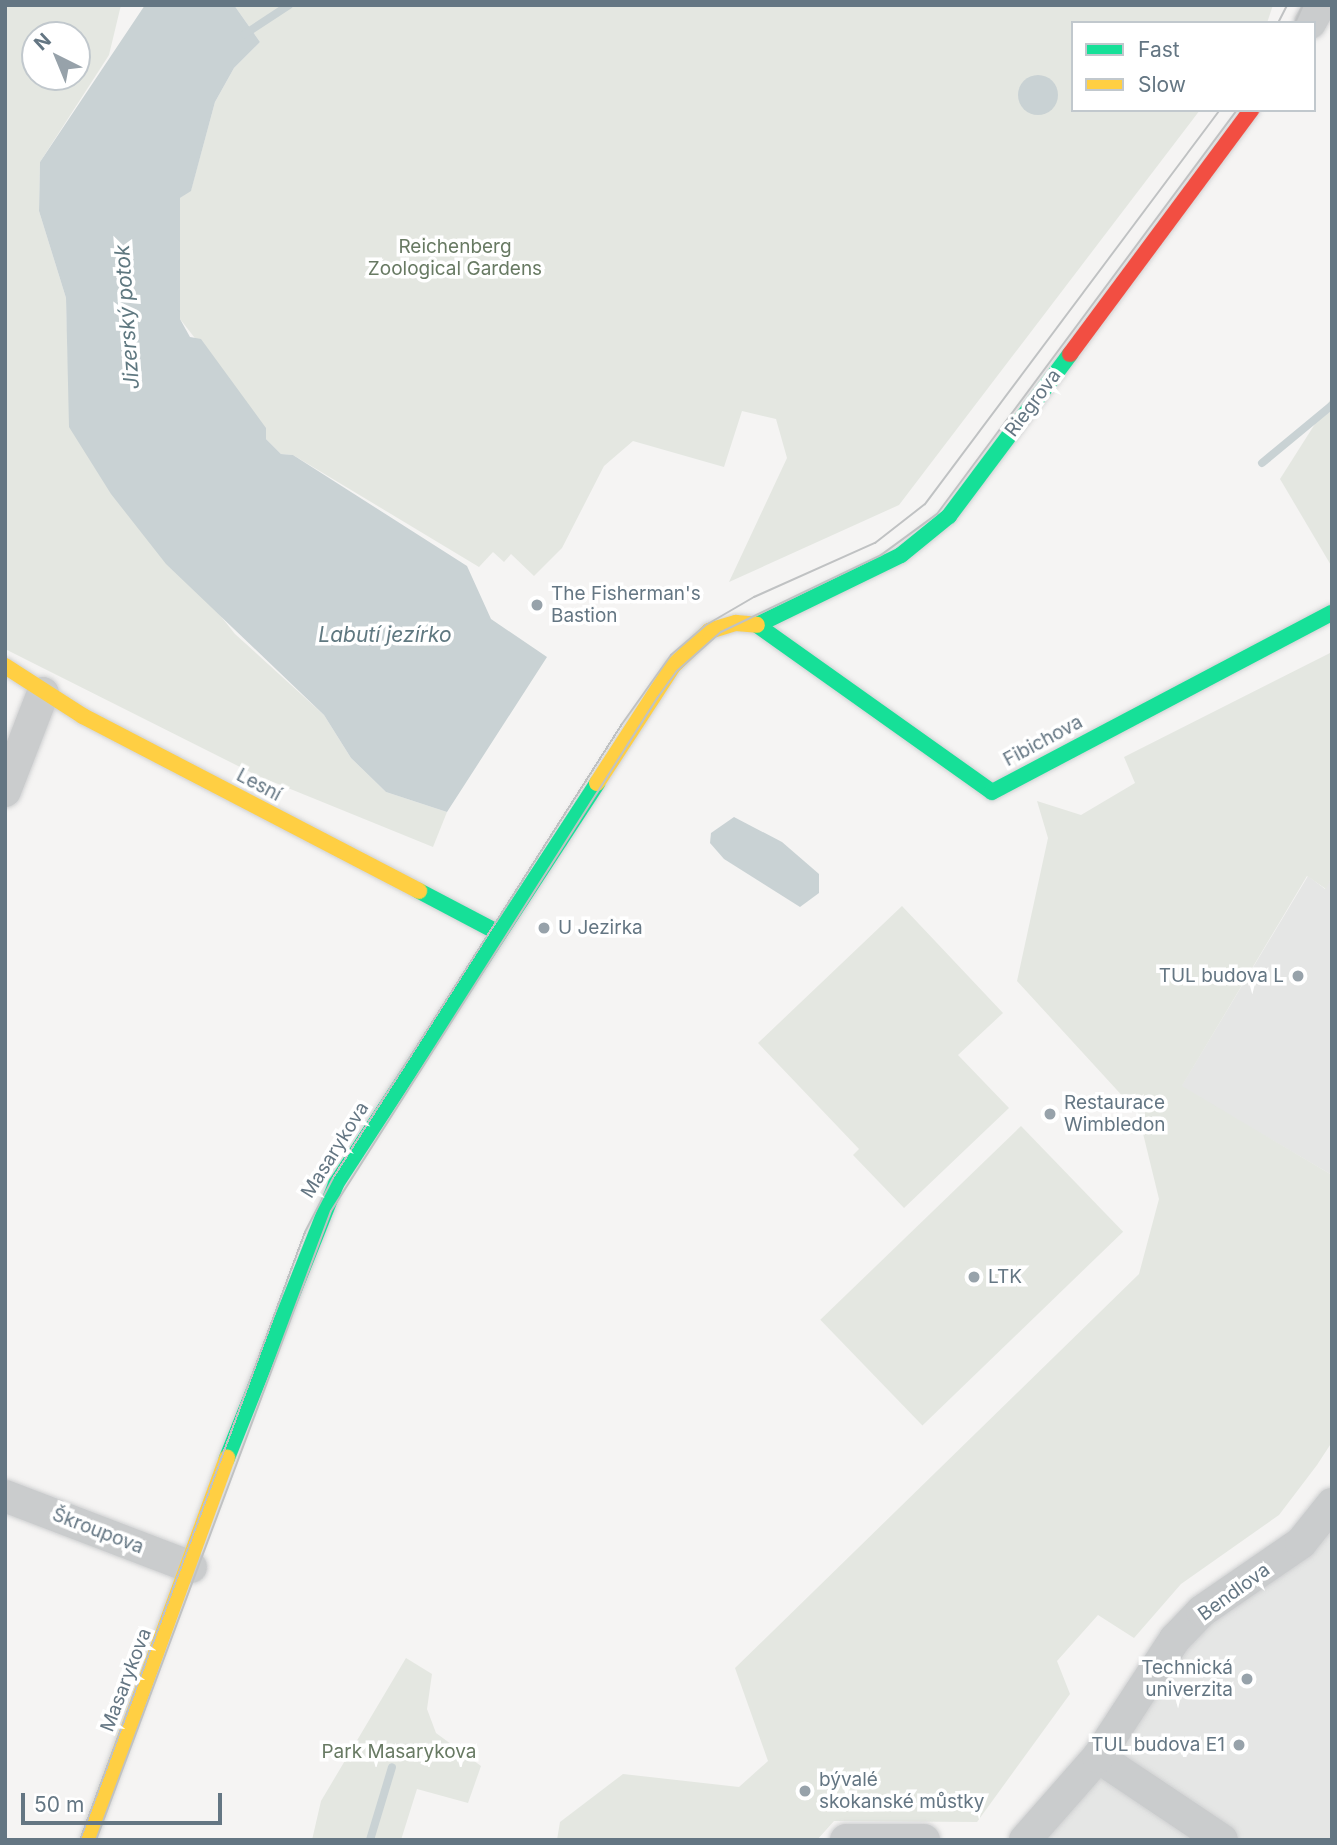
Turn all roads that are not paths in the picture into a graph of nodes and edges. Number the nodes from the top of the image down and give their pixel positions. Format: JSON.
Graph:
{"nodes":[{"id":1,"x":1320,"y":5,"type":"edge"},
{"id":2,"x":1311,"y":21,"type":"edge"},
{"id":3,"x":1250,"y":112,"type":"edge"},
{"id":4,"x":1332,"y":613,"type":"edge"},
{"id":5,"x":757,"y":625,"type":"junction"},
{"id":6,"x":5,"y":666,"type":"edge"},
{"id":7,"x":43,"y":693,"type":"junction"},
{"id":8,"x":5,"y":791,"type":"edge"},
{"id":9,"x":499,"y":933,"type":"junction"},
{"id":10,"x":5,"y":1496,"type":"edge"},
{"id":11,"x":1332,"y":1504,"type":"edge"},
{"id":12,"x":191,"y":1566,"type":"junction"},
{"id":13,"x":1098,"y":1757,"type":"junction"},
{"id":14,"x":88,"y":1840,"type":"edge"},
{"id":15,"x":846,"y":1840,"type":"edge"},
{"id":16,"x":924,"y":1840,"type":"edge"},
{"id":17,"x":1025,"y":1840,"type":"edge"},
{"id":18,"x":1222,"y":1840,"type":"edge"}],
"edges":[{"from":1,"to":2,"type":"street"},
{"from":3,"to":5,"type":"street","name":"Riegrova"},
{"from":4,"to":5,"type":"street","name":"Fibichova"},
{"from":5,"to":9,"type":"street","name":"Masarykova"},
{"from":6,"to":7,"type":"street","name":"Lesní"},
{"from":7,"to":8,"type":"street"},
{"from":7,"to":9,"type":"street","name":"Lesní"},
{"from":9,"to":12,"type":"street","name":"Masarykova"},
{"from":10,"to":12,"type":"street","name":"Škroupova"},
{"from":11,"to":13,"type":"street","name":"Bendlova"},
{"from":12,"to":14,"type":"street","name":"Masarykova"},
{"from":13,"to":17,"type":"street","name":"Bendlova"},
{"from":13,"to":18,"type":"street"},
{"from":15,"to":16,"type":"street"}]}
